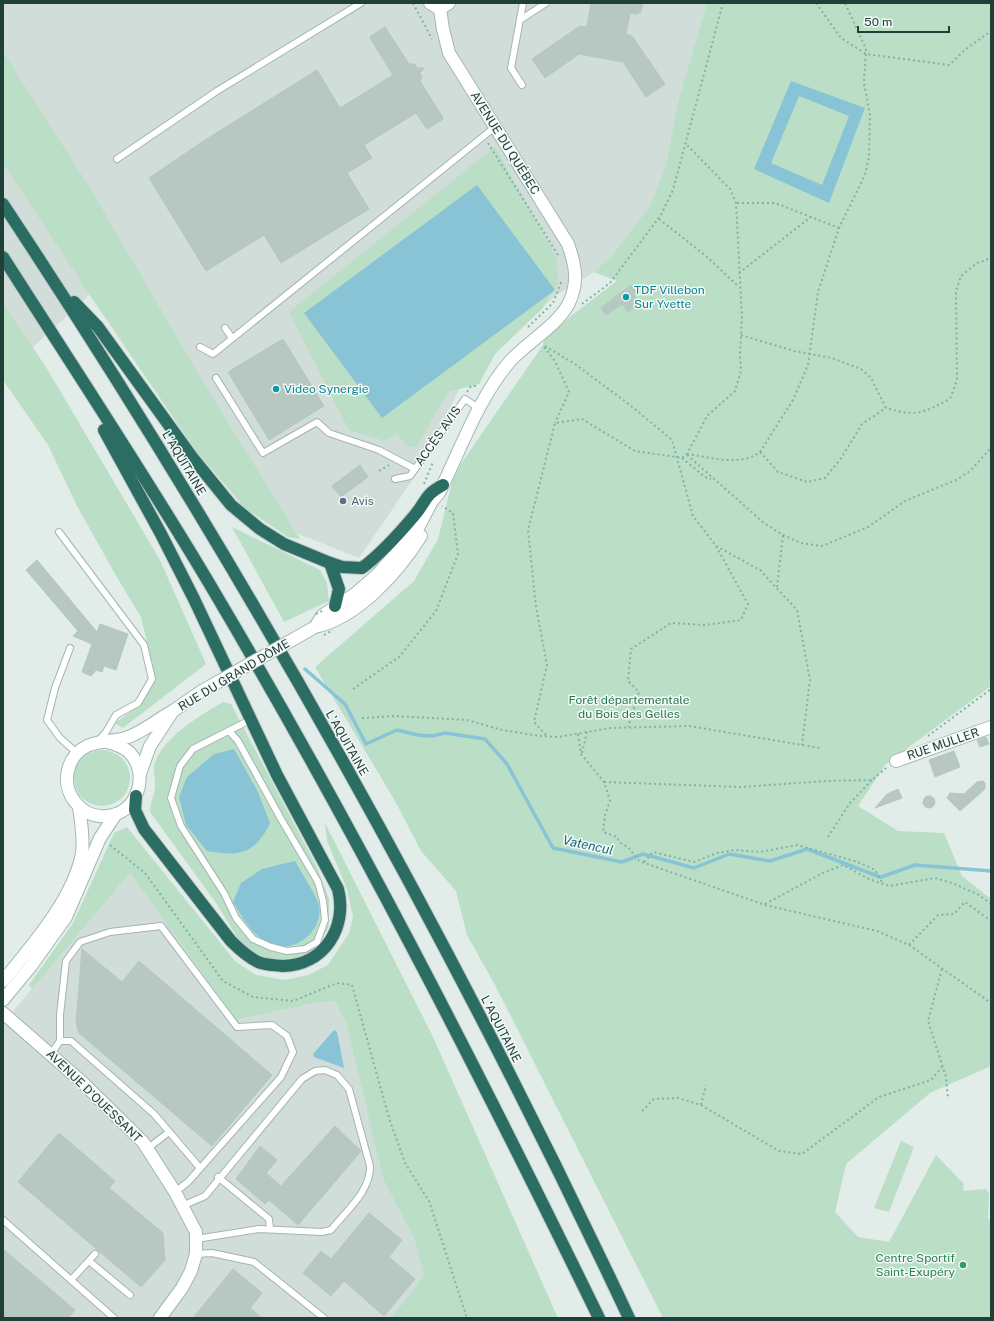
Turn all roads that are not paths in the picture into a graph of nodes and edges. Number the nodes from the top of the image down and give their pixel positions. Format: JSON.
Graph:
{"nodes":[{"id":1,"x":361,"y":3,"type":"edge"},
{"id":2,"x":523,"y":3,"type":"edge"},
{"id":3,"x":546,"y":3,"type":"edge"},
{"id":4,"x":440,"y":5,"type":"edge"},
{"id":5,"x":520,"y":20,"type":"junction"},
{"id":6,"x":522,"y":85,"type":"dead end"},
{"id":7,"x":494,"y":127,"type":"junction"},
{"id":8,"x":118,"y":159,"type":"dead end"},
{"id":9,"x":3,"y":204,"type":"edge"},
{"id":10,"x":3,"y":257,"type":"edge"},
{"id":11,"x":57,"y":286,"type":"junction"},
{"id":12,"x":575,"y":287,"type":"joint"},
{"id":13,"x":225,"y":328,"type":"dead end"},
{"id":14,"x":232,"y":338,"type":"junction"},
{"id":15,"x":200,"y":347,"type":"dead end"},
{"id":16,"x":216,"y":378,"type":"dead end"},
{"id":17,"x":96,"y":402,"type":"junction"},
{"id":18,"x":478,"y":412,"type":"junction"},
{"id":19,"x":415,"y":469,"type":"junction"},
{"id":20,"x":395,"y":480,"type":"dead end"},
{"id":21,"x":440,"y":494,"type":"junction"},
{"id":22,"x":59,"y":532,"type":"dead end"},
{"id":23,"x":330,"y":563,"type":"junction"},
{"id":24,"x":327,"y":613,"type":"junction"},
{"id":25,"x":70,"y":648,"type":"dead end"},
{"id":26,"x":173,"y":711,"type":"junction"},
{"id":27,"x":250,"y":720,"type":"junction"},
{"id":28,"x":991,"y":727,"type":"edge"},
{"id":29,"x":229,"y":731,"type":"junction"},
{"id":30,"x":101,"y":743,"type":"junction"},
{"id":31,"x":77,"y":753,"type":"junction"},
{"id":32,"x":896,"y":761,"type":"road end"},
{"id":33,"x":140,"y":774,"type":"junction"},
{"id":34,"x":136,"y":796,"type":"junction"},
{"id":35,"x":79,"y":807,"type":"junction"},
{"id":36,"x":116,"y":814,"type":"junction"},
{"id":37,"x":21,"y":959,"type":"junction"},
{"id":38,"x":3,"y":981,"type":"edge"},
{"id":39,"x":3,"y":987,"type":"edge"},
{"id":40,"x":3,"y":1000,"type":"edge"},
{"id":41,"x":3,"y":1013,"type":"edge"},
{"id":42,"x":60,"y":1041,"type":"junction"},
{"id":43,"x":52,"y":1054,"type":"junction"},
{"id":44,"x":169,"y":1132,"type":"junction"},
{"id":45,"x":147,"y":1148,"type":"junction"},
{"id":46,"x":200,"y":1168,"type":"junction"},
{"id":47,"x":218,"y":1177,"type":"junction"},
{"id":48,"x":175,"y":1192,"type":"junction"},
{"id":49,"x":182,"y":1206,"type":"junction"},
{"id":50,"x":3,"y":1220,"type":"edge"},
{"id":51,"x":270,"y":1229,"type":"junction"},
{"id":52,"x":196,"y":1239,"type":"junction"},
{"id":53,"x":95,"y":1254,"type":"dead end"},
{"id":54,"x":196,"y":1254,"type":"junction"},
{"id":55,"x":89,"y":1261,"type":"junction"},
{"id":56,"x":71,"y":1280,"type":"junction"},
{"id":57,"x":130,"y":1296,"type":"dead end"},
{"id":58,"x":114,"y":1318,"type":"edge"},
{"id":59,"x":161,"y":1318,"type":"edge"},
{"id":60,"x":324,"y":1318,"type":"edge"},
{"id":61,"x":598,"y":1318,"type":"edge"},
{"id":62,"x":629,"y":1318,"type":"edge"}],
"edges":[{"from":1,"to":8,"type":"lane"},
{"from":2,"to":5,"type":"lane"},
{"from":3,"to":5,"type":"lane"},
{"from":4,"to":7,"type":"street","name":"AVENUE DU QUÉBEC"},
{"from":5,"to":6,"type":"lane"},
{"from":7,"to":12,"type":"street","name":"AVENUE DU QUÉBEC"},
{"from":7,"to":14,"type":"lane"},
{"from":9,"to":11,"type":"highway","name":"L'AQUITAINE"},
{"from":10,"to":17,"type":"highway"},
{"from":11,"to":23,"type":"highway"},
{"from":11,"to":62,"type":"highway","name":"L'AQUITAINE"},
{"from":12,"to":18,"type":"street","name":"RUE DU GRAND DÔME"},
{"from":13,"to":14,"type":"lane"},
{"from":14,"to":15,"type":"lane"},
{"from":16,"to":19,"type":"lane"},
{"from":17,"to":27,"type":"highway"},
{"from":17,"to":61,"type":"highway"},
{"from":18,"to":19,"type":"lane","name":"ACCÈS AVIS"},
{"from":18,"to":21,"type":"street","name":"RUE DU GRAND DÔME"},
{"from":19,"to":20,"type":"lane","name":"ACCÈS AVIS"},
{"from":21,"to":23,"type":"highway"},
{"from":21,"to":24,"type":"street","name":"RUE DU GRAND DÔME"},
{"from":21,"to":24,"type":"street","name":"RUE DU GRAND DÔME"},
{"from":22,"to":30,"type":"lane"},
{"from":23,"to":24,"type":"highway"},
{"from":24,"to":26,"type":"street","name":"RUE DU GRAND DÔME","bridge":true},
{"from":25,"to":31,"type":"lane"},
{"from":26,"to":30,"type":"street"},
{"from":26,"to":33,"type":"street","name":"RUE DU GRAND DÔME"},
{"from":27,"to":29,"type":"lane"},
{"from":27,"to":34,"type":"highway"},
{"from":28,"to":32,"type":"street","name":"RUE MULLER"},
{"from":29,"to":29,"type":"lane"},
{"from":30,"to":31,"type":"street"},
{"from":30,"to":33,"type":"street"},
{"from":31,"to":35,"type":"street"},
{"from":33,"to":34,"type":"street"},
{"from":34,"to":36,"type":"street"},
{"from":35,"to":36,"type":"street"},
{"from":35,"to":37,"type":"street"},
{"from":36,"to":40,"type":"street"},
{"from":37,"to":38,"type":"street"},
{"from":37,"to":39,"type":"lane"},
{"from":41,"to":43,"type":"street","name":"AVENUE D'OUESSANT"},
{"from":42,"to":43,"type":"lane"},
{"from":42,"to":44,"type":"lane"},
{"from":42,"to":46,"type":"lane"},
{"from":43,"to":45,"type":"street","name":"AVENUE D'OUESSANT"},
{"from":44,"to":45,"type":"lane"},
{"from":44,"to":46,"type":"lane"},
{"from":45,"to":48,"type":"street","name":"AVENUE D'OUESSANT"},
{"from":46,"to":48,"type":"lane"},
{"from":47,"to":49,"type":"lane"},
{"from":47,"to":51,"type":"lane"},
{"from":47,"to":51,"type":"lane"},
{"from":48,"to":49,"type":"street","name":"AVENUE D'OUESSANT"},
{"from":49,"to":52,"type":"street","name":"AVENUE D'OUESSANT"},
{"from":50,"to":56,"type":"lane"},
{"from":51,"to":52,"type":"lane"},
{"from":52,"to":54,"type":"street","name":"AVENUE D'OUESSANT"},
{"from":53,"to":55,"type":"lane"},
{"from":54,"to":59,"type":"street","name":"AVENUE D'OUESSANT"},
{"from":54,"to":60,"type":"lane"},
{"from":55,"to":56,"type":"lane"},
{"from":55,"to":57,"type":"lane"},
{"from":56,"to":58,"type":"lane"}]}
